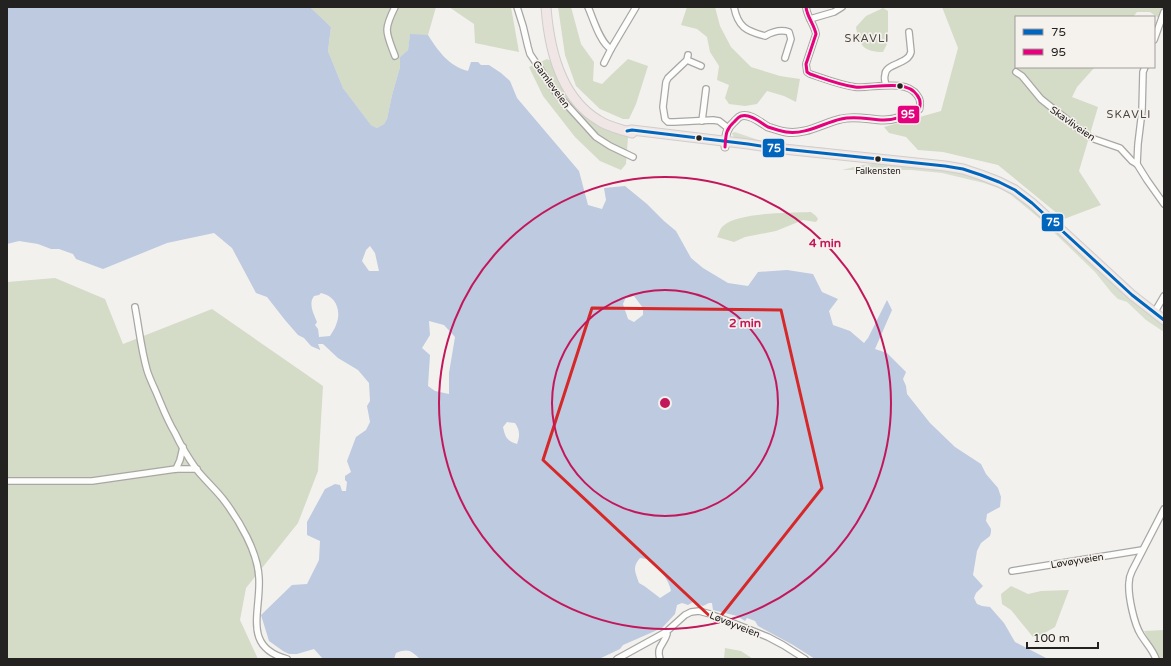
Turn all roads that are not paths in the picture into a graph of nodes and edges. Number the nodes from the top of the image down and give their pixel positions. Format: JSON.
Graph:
{"nodes":[{"id":1,"x":395,"y":7,"type":"edge"},
{"id":2,"x":517,"y":7,"type":"edge"},
{"id":3,"x":546,"y":7,"type":"edge"},
{"id":4,"x":588,"y":7,"type":"edge"},
{"id":5,"x":636,"y":7,"type":"edge"},
{"id":6,"x":734,"y":7,"type":"edge"},
{"id":7,"x":806,"y":7,"type":"edge"},
{"id":8,"x":842,"y":7,"type":"edge"},
{"id":9,"x":1164,"y":12,"type":"edge"},
{"id":10,"x":810,"y":19,"type":"junction"},
{"id":11,"x":909,"y":32,"type":"dead end"},
{"id":12,"x":1155,"y":37,"type":"edge"},
{"id":13,"x":611,"y":49,"type":"junction"},
{"id":14,"x":395,"y":56,"type":"dead end"},
{"id":15,"x":785,"y":58,"type":"dead end"},
{"id":16,"x":604,"y":63,"type":"dead end"},
{"id":17,"x":701,"y":66,"type":"dead end"},
{"id":18,"x":1145,"y":68,"type":"edge"},
{"id":19,"x":1016,"y":72,"type":"dead end"},
{"id":20,"x":886,"y":85,"type":"junction"},
{"id":21,"x":706,"y":89,"type":"dead end"},
{"id":22,"x":918,"y":109,"type":"joint"},
{"id":23,"x":702,"y":121,"type":"junction"},
{"id":24,"x":728,"y":128,"type":"junction"},
{"id":25,"x":725,"y":144,"type":"junction"},
{"id":26,"x":633,"y":157,"type":"dead end"},
{"id":27,"x":1137,"y":164,"type":"junction"},
{"id":28,"x":1164,"y":204,"type":"edge"},
{"id":29,"x":1164,"y":296,"type":"edge"},
{"id":30,"x":135,"y":307,"type":"dead end"},
{"id":31,"x":1157,"y":308,"type":"dead end"},
{"id":32,"x":1164,"y":320,"type":"edge"},
{"id":33,"x":183,"y":447,"type":"junction"},
{"id":34,"x":176,"y":469,"type":"junction"},
{"id":35,"x":197,"y":469,"type":"junction"},
{"id":36,"x":7,"y":481,"type":"edge"},
{"id":37,"x":1164,"y":509,"type":"edge"},
{"id":38,"x":1142,"y":550,"type":"junction"},
{"id":39,"x":1012,"y":571,"type":"dead end"},
{"id":40,"x":666,"y":632,"type":"junction"},
{"id":41,"x":287,"y":659,"type":"edge"},
{"id":42,"x":617,"y":659,"type":"edge"},
{"id":43,"x":660,"y":659,"type":"edge"},
{"id":44,"x":805,"y":659,"type":"edge"},
{"id":45,"x":1156,"y":659,"type":"edge"}],
"edges":[{"from":1,"to":14,"type":"street"},
{"from":2,"to":26,"type":"street","name":"Gamleveien"},
{"from":3,"to":25,"type":"main road"},
{"from":4,"to":13,"type":"street"},
{"from":5,"to":13,"type":"street"},
{"from":6,"to":15,"type":"street"},
{"from":7,"to":10,"type":"street"},
{"from":8,"to":10,"type":"street"},
{"from":9,"to":12,"type":"street"},
{"from":10,"to":20,"type":"street"},
{"from":11,"to":20,"type":"street"},
{"from":13,"to":16,"type":"street"},
{"from":17,"to":23,"type":"street"},
{"from":18,"to":27,"type":"street"},
{"from":19,"to":27,"type":"street","name":"Skavliveien"},
{"from":20,"to":22,"type":"street"},
{"from":21,"to":23,"type":"street"},
{"from":22,"to":24,"type":"street"},
{"from":23,"to":24,"type":"street"},
{"from":24,"to":25,"type":"street"},
{"from":25,"to":32,"type":"main road"},
{"from":27,"to":28,"type":"street","name":"Skavliveien"},
{"from":29,"to":31,"type":"street"},
{"from":30,"to":33,"type":"street"},
{"from":33,"to":34,"type":"street"},
{"from":33,"to":35,"type":"street"},
{"from":34,"to":35,"type":"street"},
{"from":34,"to":36,"type":"street"},
{"from":35,"to":41,"type":"street"},
{"from":37,"to":38,"type":"street"},
{"from":38,"to":39,"type":"street","name":"Løvøyveien"},
{"from":38,"to":45,"type":"street"},
{"from":40,"to":42,"type":"street","name":"Løvøyveien"},
{"from":40,"to":43,"type":"street","name":"Løvøyveien"},
{"from":40,"to":44,"type":"street","name":"Løvøyveien"}]}
